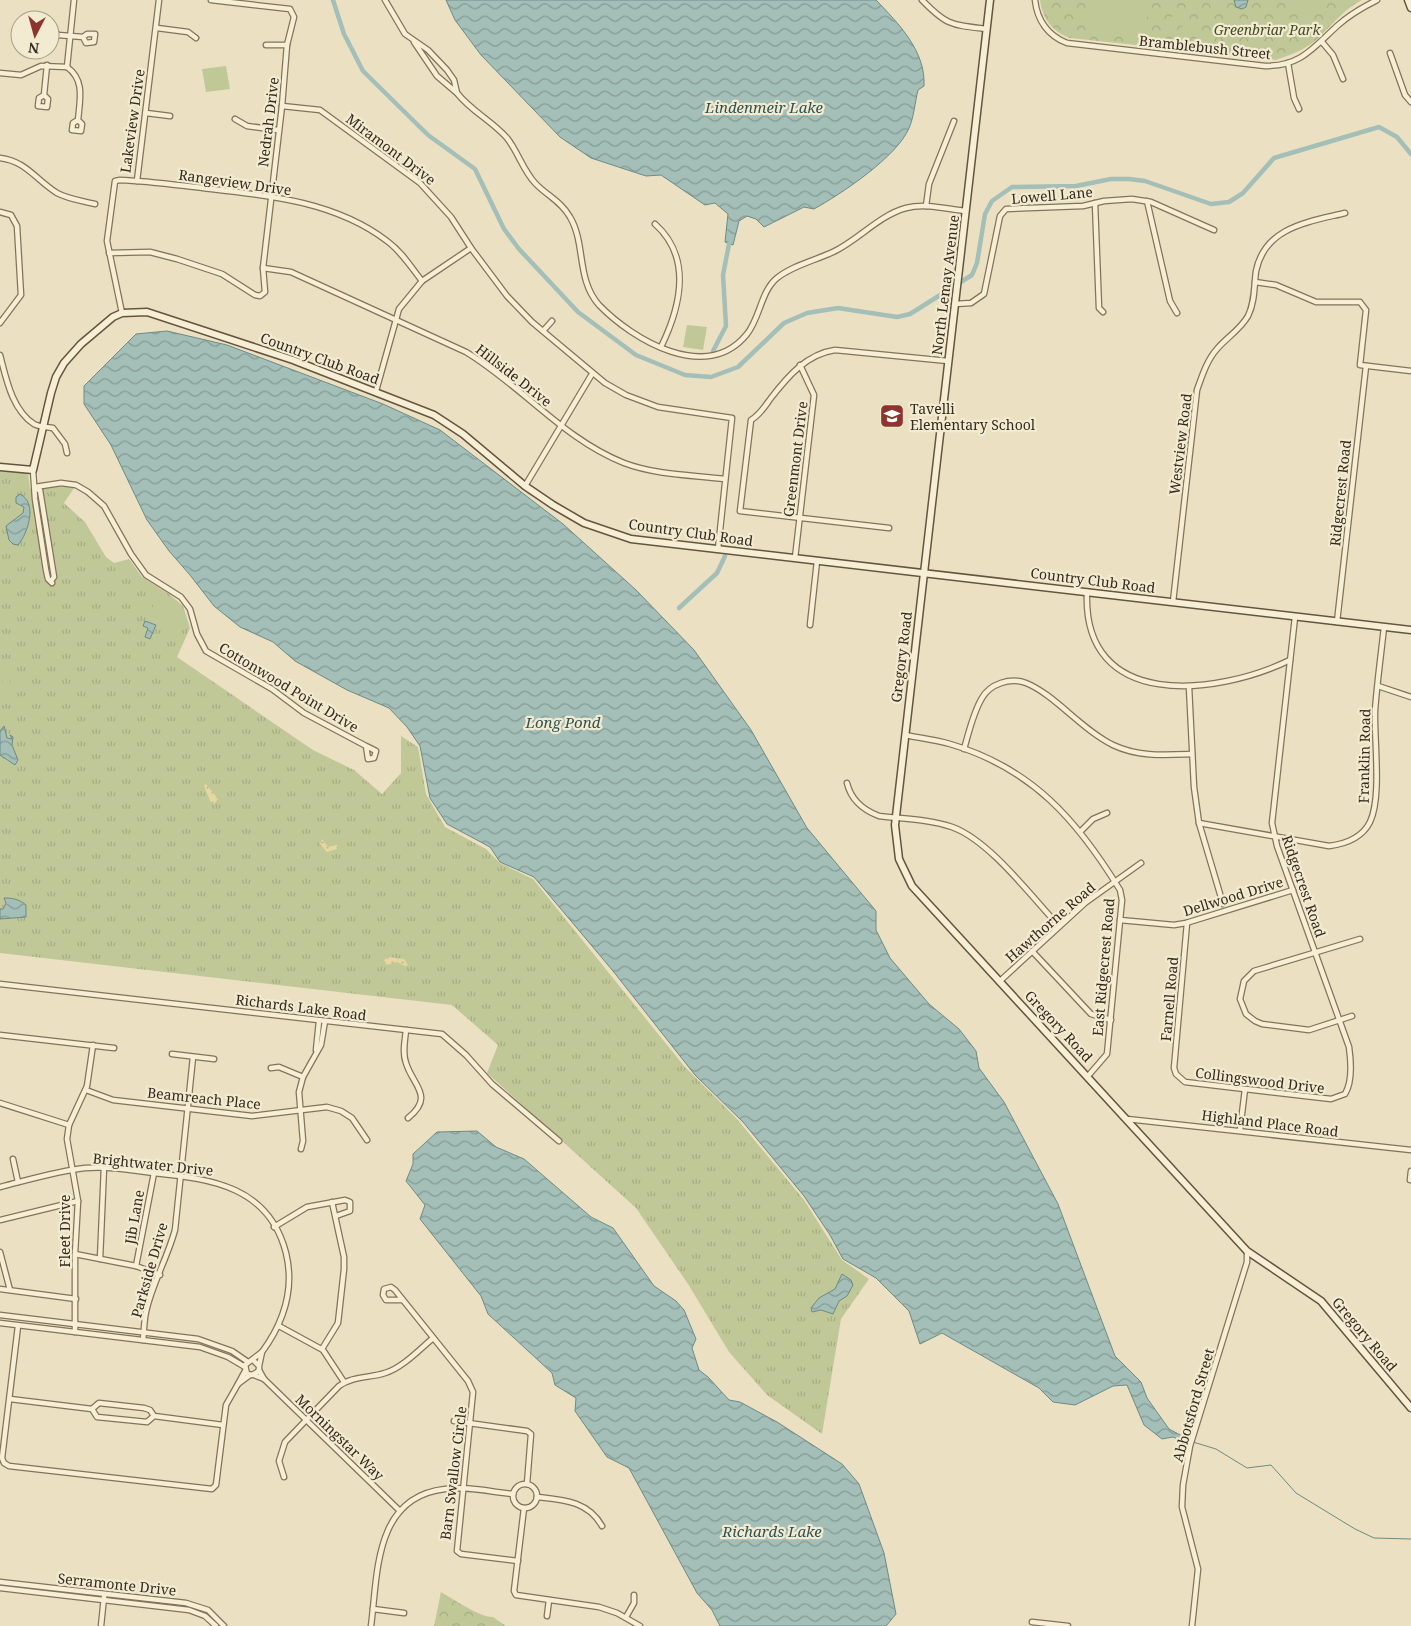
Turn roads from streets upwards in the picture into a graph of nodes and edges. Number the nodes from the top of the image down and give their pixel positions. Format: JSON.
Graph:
{"nodes":[{"id":1,"x":74,"y":0,"type":"edge"},
{"id":2,"x":159,"y":0,"type":"edge"},
{"id":3,"x":211,"y":0,"type":"edge"},
{"id":4,"x":385,"y":0,"type":"edge"},
{"id":5,"x":922,"y":0,"type":"edge"},
{"id":6,"x":990,"y":0,"type":"edge"},
{"id":7,"x":1035,"y":0,"type":"edge"},
{"id":8,"x":1377,"y":0,"type":"edge"},
{"id":9,"x":1408,"y":0,"type":"edge"},
{"id":10,"x":1411,"y":8,"type":"edge"},
{"id":11,"x":156,"y":28,"type":"junction"},
{"id":12,"x":987,"y":29,"type":"junction"},
{"id":13,"x":60,"y":35,"type":"edge"},
{"id":14,"x":70,"y":36,"type":"junction"},
{"id":15,"x":82,"y":37,"type":"dead end"},
{"id":16,"x":196,"y":38,"type":"dead end"},
{"id":17,"x":414,"y":42,"type":"junction"},
{"id":18,"x":1322,"y":42,"type":"junction"},
{"id":19,"x":266,"y":45,"type":"dead end"},
{"id":20,"x":287,"y":45,"type":"junction"},
{"id":21,"x":1390,"y":54,"type":"dead end"},
{"id":22,"x":1288,"y":63,"type":"junction"},
{"id":23,"x":47,"y":65,"type":"junction"},
{"id":24,"x":67,"y":67,"type":"junction"},
{"id":25,"x":0,"y":73,"type":"edge"},
{"id":26,"x":1343,"y":79,"type":"dead end"},
{"id":27,"x":457,"y":92,"type":"junction"},
{"id":28,"x":44,"y":95,"type":"dead end"},
{"id":29,"x":1411,"y":102,"type":"edge"},
{"id":30,"x":282,"y":106,"type":"junction"},
{"id":31,"x":1299,"y":109,"type":"dead end"},
{"id":32,"x":146,"y":113,"type":"junction"},
{"id":33,"x":170,"y":116,"type":"dead end"},
{"id":34,"x":235,"y":119,"type":"dead end"},
{"id":35,"x":78,"y":120,"type":"dead end"},
{"id":36,"x":954,"y":121,"type":"dead end"},
{"id":37,"x":278,"y":130,"type":"junction"},
{"id":38,"x":0,"y":158,"type":"edge"},
{"id":39,"x":137,"y":181,"type":"junction"},
{"id":40,"x":271,"y":196,"type":"junction"},
{"id":41,"x":1147,"y":201,"type":"junction"},
{"id":42,"x":1095,"y":203,"type":"junction"},
{"id":43,"x":95,"y":204,"type":"dead end"},
{"id":44,"x":926,"y":206,"type":"junction"},
{"id":45,"x":966,"y":211,"type":"junction"},
{"id":46,"x":0,"y":212,"type":"edge"},
{"id":47,"x":1345,"y":213,"type":"dead end"},
{"id":48,"x":655,"y":224,"type":"dead end"},
{"id":49,"x":1214,"y":230,"type":"dead end"},
{"id":50,"x":471,"y":248,"type":"junction"},
{"id":51,"x":110,"y":253,"type":"junction"},
{"id":52,"x":262,"y":268,"type":"junction"},
{"id":53,"x":422,"y":281,"type":"junction"},
{"id":54,"x":1255,"y":282,"type":"junction"},
{"id":55,"x":955,"y":304,"type":"junction"},
{"id":56,"x":1103,"y":312,"type":"dead end"},
{"id":57,"x":122,"y":313,"type":"junction"},
{"id":58,"x":1178,"y":313,"type":"dead end"},
{"id":59,"x":395,"y":319,"type":"junction"},
{"id":60,"x":552,"y":321,"type":"dead end"},
{"id":61,"x":0,"y":323,"type":"edge"},
{"id":62,"x":543,"y":331,"type":"junction"},
{"id":63,"x":661,"y":347,"type":"junction"},
{"id":64,"x":0,"y":355,"type":"edge"},
{"id":65,"x":948,"y":361,"type":"junction"},
{"id":66,"x":800,"y":365,"type":"junction"},
{"id":67,"x":1366,"y":366,"type":"junction"},
{"id":68,"x":1411,"y":371,"type":"edge"},
{"id":69,"x":592,"y":374,"type":"junction"},
{"id":70,"x":376,"y":391,"type":"junction"},
{"id":71,"x":43,"y":426,"type":"junction"},
{"id":72,"x":561,"y":426,"type":"junction"},
{"id":73,"x":67,"y":453,"type":"dead end"},
{"id":74,"x":0,"y":467,"type":"edge"},
{"id":75,"x":33,"y":470,"type":"junction"},
{"id":76,"x":725,"y":479,"type":"junction"},
{"id":77,"x":525,"y":486,"type":"junction"},
{"id":78,"x":36,"y":488,"type":"junction"},
{"id":79,"x":800,"y":518,"type":"junction"},
{"id":80,"x":889,"y":528,"type":"dead end"},
{"id":81,"x":718,"y":549,"type":"junction"},
{"id":82,"x":795,"y":558,"type":"junction"},
{"id":83,"x":817,"y":560,"type":"junction"},
{"id":84,"x":924,"y":573,"type":"junction"},
{"id":85,"x":51,"y":582,"type":"dead end"},
{"id":86,"x":1087,"y":592,"type":"junction"},
{"id":87,"x":1172,"y":602,"type":"junction"},
{"id":88,"x":1295,"y":617,"type":"junction"},
{"id":89,"x":1337,"y":622,"type":"junction"},
{"id":90,"x":810,"y":625,"type":"dead end"},
{"id":91,"x":1384,"y":627,"type":"junction"},
{"id":92,"x":1411,"y":630,"type":"edge"},
{"id":93,"x":1290,"y":660,"type":"junction"},
{"id":94,"x":1378,"y":686,"type":"junction"},
{"id":95,"x":1189,"y":687,"type":"junction"},
{"id":96,"x":1411,"y":697,"type":"edge"},
{"id":97,"x":905,"y":735,"type":"junction"},
{"id":98,"x":366,"y":746,"type":"dead end"},
{"id":99,"x":964,"y":748,"type":"junction"},
{"id":100,"x":1192,"y":754,"type":"junction"},
{"id":101,"x":847,"y":783,"type":"dead end"},
{"id":102,"x":1107,"y":813,"type":"dead end"},
{"id":103,"x":896,"y":818,"type":"junction"},
{"id":104,"x":1199,"y":823,"type":"junction"},
{"id":105,"x":1081,"y":831,"type":"junction"},
{"id":106,"x":1274,"y":836,"type":"junction"},
{"id":107,"x":1141,"y":864,"type":"dead end"},
{"id":108,"x":1115,"y":882,"type":"junction"},
{"id":109,"x":1293,"y":890,"type":"junction"},
{"id":110,"x":1222,"y":904,"type":"dead end"},
{"id":111,"x":1120,"y":920,"type":"junction"},
{"id":112,"x":1188,"y":923,"type":"junction"},
{"id":113,"x":1059,"y":926,"type":"junction"},
{"id":114,"x":1360,"y":939,"type":"dead end"},
{"id":115,"x":1032,"y":951,"type":"junction"},
{"id":116,"x":1315,"y":951,"type":"junction"},
{"id":117,"x":1000,"y":981,"type":"junction"},
{"id":118,"x":0,"y":984,"type":"edge"},
{"id":119,"x":1352,"y":1016,"type":"dead end"},
{"id":120,"x":319,"y":1020,"type":"junction"},
{"id":121,"x":1111,"y":1020,"type":"junction"},
{"id":122,"x":1339,"y":1020,"type":"junction"},
{"id":123,"x":325,"y":1021,"type":"junction"},
{"id":124,"x":406,"y":1030,"type":"junction"},
{"id":125,"x":0,"y":1035,"type":"edge"},
{"id":126,"x":93,"y":1045,"type":"junction"},
{"id":127,"x":114,"y":1048,"type":"dead end"},
{"id":128,"x":316,"y":1050,"type":"junction"},
{"id":129,"x":172,"y":1054,"type":"dead end"},
{"id":130,"x":193,"y":1057,"type":"junction"},
{"id":131,"x":214,"y":1059,"type":"dead end"},
{"id":132,"x":271,"y":1068,"type":"dead end"},
{"id":133,"x":1088,"y":1076,"type":"junction"},
{"id":134,"x":303,"y":1077,"type":"junction"},
{"id":135,"x":1178,"y":1077,"type":"joint"},
{"id":136,"x":1245,"y":1089,"type":"junction"},
{"id":137,"x":86,"y":1090,"type":"junction"},
{"id":138,"x":1342,"y":1097,"type":"joint"},
{"id":139,"x":0,"y":1103,"type":"edge"},
{"id":140,"x":187,"y":1108,"type":"junction"},
{"id":141,"x":299,"y":1110,"type":"junction"},
{"id":142,"x":408,"y":1118,"type":"dead end"},
{"id":143,"x":1127,"y":1119,"type":"junction"},
{"id":144,"x":69,"y":1126,"type":"junction"},
{"id":145,"x":1240,"y":1130,"type":"junction"},
{"id":146,"x":367,"y":1140,"type":"dead end"},
{"id":147,"x":559,"y":1141,"type":"dead end"},
{"id":148,"x":301,"y":1149,"type":"dead end"},
{"id":149,"x":1411,"y":1150,"type":"edge"},
{"id":150,"x":13,"y":1159,"type":"dead end"},
{"id":151,"x":104,"y":1168,"type":"junction"},
{"id":152,"x":72,"y":1170,"type":"junction"},
{"id":153,"x":1411,"y":1171,"type":"edge"},
{"id":154,"x":154,"y":1173,"type":"junction"},
{"id":155,"x":179,"y":1176,"type":"junction"},
{"id":156,"x":1410,"y":1180,"type":"edge"},
{"id":157,"x":18,"y":1182,"type":"junction"},
{"id":158,"x":0,"y":1187,"type":"edge"},
{"id":159,"x":78,"y":1201,"type":"junction"},
{"id":160,"x":332,"y":1202,"type":"junction"},
{"id":161,"x":336,"y":1216,"type":"junction"},
{"id":162,"x":0,"y":1220,"type":"edge"},
{"id":163,"x":274,"y":1227,"type":"junction"},
{"id":164,"x":1247,"y":1251,"type":"junction"},
{"id":165,"x":0,"y":1252,"type":"edge"},
{"id":166,"x":75,"y":1254,"type":"junction"},
{"id":167,"x":100,"y":1259,"type":"junction"},
{"id":168,"x":136,"y":1266,"type":"junction"},
{"id":169,"x":160,"y":1275,"type":"junction"},
{"id":170,"x":0,"y":1288,"type":"edge"},
{"id":171,"x":10,"y":1290,"type":"junction"},
{"id":172,"x":76,"y":1299,"type":"junction"},
{"id":173,"x":402,"y":1300,"type":"dead end"},
{"id":174,"x":0,"y":1315,"type":"edge"},
{"id":175,"x":0,"y":1323,"type":"edge"},
{"id":176,"x":76,"y":1324,"type":"junction"},
{"id":177,"x":18,"y":1326,"type":"junction"},
{"id":178,"x":279,"y":1326,"type":"junction"},
{"id":179,"x":75,"y":1332,"type":"junction"},
{"id":180,"x":144,"y":1332,"type":"junction"},
{"id":181,"x":433,"y":1338,"type":"junction"},
{"id":182,"x":143,"y":1340,"type":"junction"},
{"id":183,"x":322,"y":1349,"type":"junction"},
{"id":184,"x":262,"y":1352,"type":"junction"},
{"id":185,"x":251,"y":1361,"type":"junction"},
{"id":186,"x":259,"y":1368,"type":"junction"},
{"id":187,"x":245,"y":1369,"type":"junction"},
{"id":188,"x":252,"y":1375,"type":"junction"},
{"id":189,"x":264,"y":1379,"type":"junction"},
{"id":190,"x":344,"y":1382,"type":"junction"},
{"id":191,"x":238,"y":1384,"type":"junction"},
{"id":192,"x":10,"y":1399,"type":"junction"},
{"id":193,"x":1411,"y":1408,"type":"edge"},
{"id":194,"x":92,"y":1409,"type":"junction"},
{"id":195,"x":154,"y":1416,"type":"junction"},
{"id":196,"x":306,"y":1420,"type":"junction"},
{"id":197,"x":454,"y":1421,"type":"dead end"},
{"id":198,"x":470,"y":1424,"type":"junction"},
{"id":199,"x":223,"y":1425,"type":"junction"},
{"id":200,"x":284,"y":1477,"type":"dead end"},
{"id":201,"x":527,"y":1484,"type":"junction"},
{"id":202,"x":462,"y":1489,"type":"junction"},
{"id":203,"x":513,"y":1494,"type":"junction"},
{"id":204,"x":537,"y":1497,"type":"junction"},
{"id":205,"x":524,"y":1508,"type":"junction"},
{"id":206,"x":400,"y":1510,"type":"junction"},
{"id":207,"x":602,"y":1526,"type":"dead end"},
{"id":208,"x":518,"y":1560,"type":"junction"},
{"id":209,"x":0,"y":1582,"type":"edge"},
{"id":210,"x":0,"y":1588,"type":"edge"},
{"id":211,"x":104,"y":1594,"type":"junction"},
{"id":212,"x":634,"y":1595,"type":"dead end"},
{"id":213,"x":104,"y":1600,"type":"junction"},
{"id":214,"x":549,"y":1600,"type":"junction"},
{"id":215,"x":171,"y":1601,"type":"junction"},
{"id":216,"x":170,"y":1607,"type":"junction"},
{"id":217,"x":373,"y":1609,"type":"junction"},
{"id":218,"x":404,"y":1613,"type":"dead end"},
{"id":219,"x":547,"y":1616,"type":"dead end"},
{"id":220,"x":626,"y":1617,"type":"junction"},
{"id":221,"x":1032,"y":1622,"type":"dead end"},
{"id":222,"x":100,"y":1626,"type":"edge"},
{"id":223,"x":216,"y":1626,"type":"edge"},
{"id":224,"x":224,"y":1626,"type":"edge"},
{"id":225,"x":371,"y":1626,"type":"edge"},
{"id":226,"x":640,"y":1626,"type":"edge"},
{"id":227,"x":1068,"y":1626,"type":"edge"},
{"id":228,"x":1192,"y":1626,"type":"edge"}],
"edges":[{"from":1,"to":14,"type":"street"},
{"from":2,"to":11,"type":"street","name":"Lakeview Drive"},
{"from":3,"to":20,"type":"street","name":"Nedrah Drive"},
{"from":4,"to":17,"type":"street"},
{"from":5,"to":12,"type":"street"},
{"from":6,"to":12,"type":"street","name":"North Lemay Avenue"},
{"from":7,"to":22,"type":"street","name":"Bramblebush Street"},
{"from":8,"to":18,"type":"street","name":"Bramblebush Street"},
{"from":9,"to":10,"type":"street"},
{"from":11,"to":16,"type":"street"},
{"from":11,"to":32,"type":"street","name":"Lakeview Drive"},
{"from":12,"to":45,"type":"street","name":"North Lemay Avenue"},
{"from":13,"to":14,"type":"street"},
{"from":14,"to":15,"type":"street"},
{"from":14,"to":24,"type":"street"},
{"from":17,"to":27,"type":"street"},
{"from":17,"to":27,"type":"street"},
{"from":18,"to":22,"type":"street","name":"Bramblebush Street"},
{"from":18,"to":26,"type":"street"},
{"from":19,"to":20,"type":"street"},
{"from":20,"to":30,"type":"street","name":"Nedrah Drive"},
{"from":21,"to":29,"type":"street"},
{"from":22,"to":31,"type":"street"},
{"from":23,"to":24,"type":"street"},
{"from":23,"to":25,"type":"street"},
{"from":23,"to":28,"type":"street"},
{"from":24,"to":35,"type":"street"},
{"from":27,"to":63,"type":"street"},
{"from":30,"to":37,"type":"street","name":"Nedrah Drive"},
{"from":30,"to":50,"type":"street","name":"Miramont Drive"},
{"from":32,"to":33,"type":"street"},
{"from":32,"to":39,"type":"street","name":"Lakeview Drive"},
{"from":34,"to":37,"type":"street"},
{"from":36,"to":44,"type":"street"},
{"from":37,"to":40,"type":"street","name":"Nedrah Drive"},
{"from":38,"to":43,"type":"street"},
{"from":39,"to":40,"type":"street","name":"Rangeview Drive"},
{"from":39,"to":51,"type":"street","name":"Lakeview Drive"},
{"from":40,"to":52,"type":"street","name":"Nedrah Drive"},
{"from":40,"to":53,"type":"street","name":"Rangeview Drive"},
{"from":41,"to":42,"type":"street","name":"Lowell Lane"},
{"from":41,"to":49,"type":"street","name":"Lowell Lane"},
{"from":41,"to":58,"type":"street"},
{"from":42,"to":55,"type":"street","name":"Lowell Lane"},
{"from":42,"to":56,"type":"street"},
{"from":44,"to":45,"type":"street"},
{"from":44,"to":63,"type":"street"},
{"from":45,"to":55,"type":"street","name":"North Lemay Avenue"},
{"from":46,"to":61,"type":"street"},
{"from":47,"to":54,"type":"street","name":"Westview Road"},
{"from":48,"to":63,"type":"street"},
{"from":50,"to":53,"type":"street"},
{"from":50,"to":62,"type":"street","name":"Miramont Drive"},
{"from":51,"to":52,"type":"street","name":"Nedrah Drive"},
{"from":51,"to":57,"type":"street","name":"Lakeview Drive"},
{"from":52,"to":59,"type":"street","name":"Hillside Drive"},
{"from":53,"to":59,"type":"street"},
{"from":54,"to":67,"type":"street"},
{"from":54,"to":87,"type":"street","name":"Westview Road"},
{"from":55,"to":65,"type":"street","name":"North Lemay Avenue"},
{"from":57,"to":70,"type":"street","name":"Country Club Road"},
{"from":57,"to":71,"type":"street","name":"Country Club Road"},
{"from":59,"to":70,"type":"street"},
{"from":59,"to":72,"type":"street","name":"Hillside Drive"},
{"from":60,"to":62,"type":"street"},
{"from":62,"to":69,"type":"street","name":"Miramont Drive"},
{"from":64,"to":71,"type":"street"},
{"from":65,"to":66,"type":"street"},
{"from":65,"to":84,"type":"street","name":"North Lemay Avenue"},
{"from":66,"to":79,"type":"street","name":"Greenmont Drive"},
{"from":66,"to":79,"type":"street"},
{"from":67,"to":68,"type":"street"},
{"from":67,"to":89,"type":"street","name":"Ridgecrest Road"},
{"from":69,"to":72,"type":"street"},
{"from":69,"to":76,"type":"street","name":"Miramont Drive"},
{"from":70,"to":77,"type":"street","name":"Country Club Road"},
{"from":71,"to":73,"type":"street"},
{"from":71,"to":75,"type":"street","name":"Country Club Road"},
{"from":72,"to":76,"type":"street","name":"Hillside Drive"},
{"from":72,"to":77,"type":"street"},
{"from":74,"to":75,"type":"street"},
{"from":75,"to":78,"type":"street"},
{"from":76,"to":81,"type":"street"},
{"from":77,"to":81,"type":"street","name":"Country Club Road"},
{"from":78,"to":85,"type":"street"},
{"from":78,"to":98,"type":"street","name":"Cottonwood Point Drive"},
{"from":79,"to":80,"type":"street"},
{"from":79,"to":82,"type":"street","name":"Greenmont Drive"},
{"from":81,"to":82,"type":"street","name":"Country Club Road"},
{"from":82,"to":83,"type":"street","name":"Country Club Road"},
{"from":83,"to":84,"type":"street","name":"Country Club Road"},
{"from":83,"to":90,"type":"street"},
{"from":84,"to":86,"type":"street","name":"Country Club Road"},
{"from":84,"to":97,"type":"street","name":"Gregory Road"},
{"from":86,"to":87,"type":"street","name":"Country Club Road"},
{"from":86,"to":95,"type":"street"},
{"from":87,"to":88,"type":"street","name":"Country Club Road"},
{"from":88,"to":89,"type":"street","name":"Country Club Road"},
{"from":88,"to":93,"type":"street","name":"Ridgecrest Road"},
{"from":89,"to":91,"type":"street","name":"Country Club Road"},
{"from":91,"to":92,"type":"street","name":"Country Club Road"},
{"from":91,"to":94,"type":"street","name":"Franklin Road"},
{"from":93,"to":95,"type":"street"},
{"from":93,"to":106,"type":"street","name":"Ridgecrest Road"},
{"from":94,"to":96,"type":"street"},
{"from":94,"to":106,"type":"street","name":"Franklin Road"},
{"from":95,"to":100,"type":"street"},
{"from":97,"to":99,"type":"street","name":"East Ridgecrest Road"},
{"from":97,"to":103,"type":"street","name":"Gregory Road"},
{"from":99,"to":100,"type":"street"},
{"from":99,"to":105,"type":"street","name":"East Ridgecrest Road"},
{"from":100,"to":104,"type":"street"},
{"from":101,"to":103,"type":"street"},
{"from":102,"to":105,"type":"street"},
{"from":103,"to":113,"type":"street"},
{"from":103,"to":117,"type":"street","name":"Gregory Road"},
{"from":104,"to":106,"type":"street","name":"Franklin Road"},
{"from":104,"to":110,"type":"street"},
{"from":105,"to":108,"type":"street","name":"East Ridgecrest Road"},
{"from":106,"to":109,"type":"street","name":"Ridgecrest Road"},
{"from":107,"to":108,"type":"street","name":"Hawthorne Road"},
{"from":108,"to":111,"type":"street","name":"East Ridgecrest Road"},
{"from":108,"to":113,"type":"street","name":"Hawthorne Road"},
{"from":109,"to":112,"type":"street","name":"Dellwood Drive"},
{"from":109,"to":116,"type":"street","name":"Ridgecrest Road"},
{"from":111,"to":112,"type":"street","name":"Dellwood Drive"},
{"from":111,"to":121,"type":"street","name":"East Ridgecrest Road"},
{"from":112,"to":135,"type":"street","name":"Farnell Road"},
{"from":113,"to":115,"type":"street","name":"Hawthorne Road"},
{"from":114,"to":116,"type":"street"},
{"from":115,"to":117,"type":"street","name":"Hawthorne Road"},
{"from":115,"to":121,"type":"street"},
{"from":116,"to":122,"type":"street","name":"Ridgecrest Road"},
{"from":116,"to":122,"type":"street"},
{"from":117,"to":133,"type":"street","name":"Gregory Road"},
{"from":118,"to":120,"type":"street","name":"Richards Lake Road"},
{"from":119,"to":122,"type":"street"},
{"from":120,"to":123,"type":"street","name":"Richards Lake Road"},
{"from":120,"to":128,"type":"street"},
{"from":121,"to":133,"type":"street","name":"East Ridgecrest Road"},
{"from":122,"to":138,"type":"street","name":"Ridgecrest Road"},
{"from":123,"to":124,"type":"street","name":"Richards Lake Road"},
{"from":123,"to":128,"type":"street"},
{"from":124,"to":142,"type":"street"},
{"from":124,"to":147,"type":"street","name":"Richards Lake Road"},
{"from":125,"to":126,"type":"street"},
{"from":126,"to":127,"type":"street"},
{"from":126,"to":137,"type":"street","name":"Fleet Drive"},
{"from":128,"to":134,"type":"street"},
{"from":129,"to":130,"type":"street"},
{"from":130,"to":131,"type":"street"},
{"from":130,"to":140,"type":"street","name":"Parkside Drive"},
{"from":132,"to":134,"type":"street"},
{"from":133,"to":143,"type":"street","name":"Gregory Road"},
{"from":134,"to":141,"type":"street"},
{"from":135,"to":136,"type":"street","name":"Collingswood Drive"},
{"from":136,"to":138,"type":"street","name":"Collingswood Drive"},
{"from":136,"to":145,"type":"street"},
{"from":137,"to":140,"type":"street","name":"Beamreach Place"},
{"from":137,"to":144,"type":"street","name":"Fleet Drive"},
{"from":139,"to":144,"type":"street"},
{"from":140,"to":141,"type":"street","name":"Beamreach Place"},
{"from":140,"to":155,"type":"street","name":"Parkside Drive"},
{"from":141,"to":146,"type":"street","name":"Beamreach Place"},
{"from":141,"to":148,"type":"street"},
{"from":143,"to":145,"type":"street","name":"Highland Place Road"},
{"from":143,"to":164,"type":"street","name":"Gregory Road"},
{"from":144,"to":152,"type":"street","name":"Fleet Drive"},
{"from":145,"to":149,"type":"street","name":"Highland Place Road"},
{"from":150,"to":157,"type":"street"},
{"from":151,"to":152,"type":"street","name":"Brightwater Drive"},
{"from":151,"to":154,"type":"street","name":"Brightwater Drive"},
{"from":151,"to":167,"type":"street"},
{"from":152,"to":157,"type":"street","name":"Brightwater Drive"},
{"from":152,"to":159,"type":"street","name":"Fleet Drive"},
{"from":153,"to":156,"type":"street"},
{"from":154,"to":155,"type":"street","name":"Brightwater Drive"},
{"from":154,"to":168,"type":"street","name":"Jib Lane"},
{"from":155,"to":163,"type":"street","name":"Brightwater Drive"},
{"from":155,"to":169,"type":"street","name":"Parkside Drive"},
{"from":157,"to":158,"type":"street","name":"Brightwater Drive"},
{"from":159,"to":162,"type":"street"},
{"from":159,"to":166,"type":"street","name":"Fleet Drive"},
{"from":160,"to":161,"type":"street"},
{"from":160,"to":161,"type":"street"},
{"from":160,"to":163,"type":"street"},
{"from":161,"to":183,"type":"street"},
{"from":163,"to":178,"type":"street","name":"Brightwater Drive"},
{"from":164,"to":193,"type":"street","name":"Gregory Road"},
{"from":164,"to":228,"type":"street","name":"Abbotsford Street"},
{"from":165,"to":171,"type":"street"},
{"from":166,"to":167,"type":"street"},
{"from":166,"to":172,"type":"street","name":"Fleet Drive"},
{"from":167,"to":168,"type":"street"},
{"from":168,"to":169,"type":"street"},
{"from":169,"to":180,"type":"street","name":"Parkside Drive"},
{"from":170,"to":171,"type":"street"},
{"from":171,"to":172,"type":"street"},
{"from":172,"to":176,"type":"street","name":"Fleet Drive"},
{"from":173,"to":181,"type":"street","name":"Barn Swallow Circle"},
{"from":174,"to":176,"type":"street"},
{"from":175,"to":177,"type":"street"},
{"from":176,"to":179,"type":"street","name":"Fleet Drive"},
{"from":176,"to":180,"type":"street"},
{"from":177,"to":179,"type":"street"},
{"from":177,"to":192,"type":"street"},
{"from":178,"to":183,"type":"street"},
{"from":178,"to":184,"type":"street","name":"Brightwater Drive"},
{"from":179,"to":182,"type":"street"},
{"from":180,"to":182,"type":"street","name":"Parkside Drive"},
{"from":180,"to":185,"type":"street"},
{"from":181,"to":190,"type":"street"},
{"from":181,"to":198,"type":"street","name":"Barn Swallow Circle"},
{"from":182,"to":187,"type":"street"},
{"from":183,"to":190,"type":"street"},
{"from":184,"to":185,"type":"street"},
{"from":184,"to":186,"type":"street"},
{"from":185,"to":186,"type":"street"},
{"from":185,"to":187,"type":"street"},
{"from":186,"to":188,"type":"street"},
{"from":186,"to":189,"type":"street","name":"Morningstar Way"},
{"from":187,"to":188,"type":"street","name":"Morningstar Way"},
{"from":187,"to":191,"type":"street"},
{"from":188,"to":189,"type":"street","name":"Morningstar Way"},
{"from":188,"to":191,"type":"street"},
{"from":189,"to":196,"type":"street","name":"Morningstar Way"},
{"from":190,"to":196,"type":"street"},
{"from":191,"to":199,"type":"street"},
{"from":192,"to":194,"type":"street"},
{"from":192,"to":199,"type":"street"},
{"from":194,"to":195,"type":"street"},
{"from":194,"to":195,"type":"street"},
{"from":195,"to":199,"type":"street"},
{"from":196,"to":200,"type":"street"},
{"from":196,"to":206,"type":"street","name":"Morningstar Way"},
{"from":197,"to":198,"type":"street"},
{"from":198,"to":201,"type":"street"},
{"from":198,"to":202,"type":"street","name":"Barn Swallow Circle"},
{"from":201,"to":203,"type":"street"},
{"from":201,"to":204,"type":"street"},
{"from":202,"to":203,"type":"street"},
{"from":202,"to":206,"type":"street"},
{"from":202,"to":208,"type":"street","name":"Barn Swallow Circle"},
{"from":203,"to":205,"type":"street"},
{"from":204,"to":205,"type":"street"},
{"from":204,"to":207,"type":"street"},
{"from":205,"to":208,"type":"street"},
{"from":206,"to":217,"type":"street"},
{"from":208,"to":214,"type":"street"},
{"from":209,"to":211,"type":"street","name":"Serramonte Drive"},
{"from":210,"to":213,"type":"street","name":"Serramonte Drive"},
{"from":211,"to":213,"type":"street"},
{"from":211,"to":215,"type":"street","name":"Serramonte Drive"},
{"from":212,"to":220,"type":"street"},
{"from":213,"to":216,"type":"street","name":"Serramonte Drive"},
{"from":213,"to":222,"type":"street"},
{"from":214,"to":219,"type":"street"},
{"from":214,"to":220,"type":"street"},
{"from":215,"to":216,"type":"street"},
{"from":215,"to":224,"type":"street","name":"Serramonte Drive"},
{"from":216,"to":223,"type":"street","name":"Serramonte Drive"},
{"from":217,"to":218,"type":"street"},
{"from":217,"to":225,"type":"street"},
{"from":220,"to":226,"type":"street"},
{"from":221,"to":227,"type":"street"}]}
